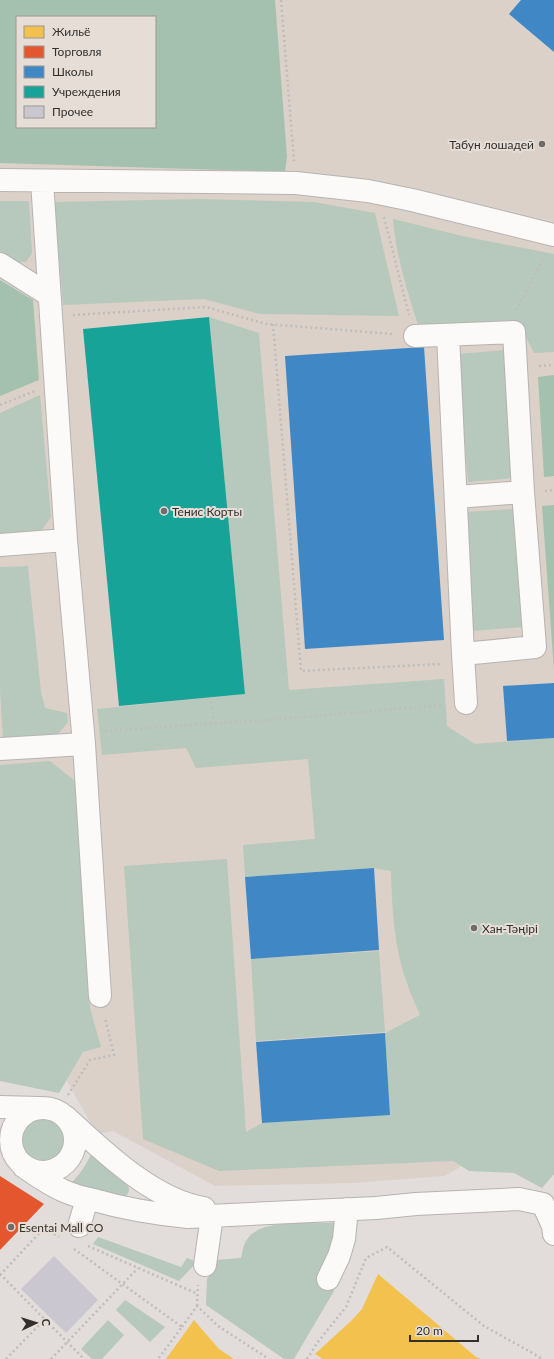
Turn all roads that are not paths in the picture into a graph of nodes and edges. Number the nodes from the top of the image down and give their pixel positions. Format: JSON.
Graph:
{"nodes":[{"id":1,"x":0,"y":180,"type":"edge"},
{"id":2,"x":42,"y":181,"type":"junction"},
{"id":3,"x":554,"y":235,"type":"edge"},
{"id":4,"x":0,"y":264,"type":"edge"},
{"id":5,"x":49,"y":294,"type":"junction"},
{"id":6,"x":448,"y":335,"type":"junction"},
{"id":7,"x":415,"y":336,"type":"road end"},
{"id":8,"x":523,"y":492,"type":"junction"},
{"id":9,"x":456,"y":497,"type":"junction"},
{"id":10,"x":66,"y":540,"type":"junction"},
{"id":11,"x":0,"y":545,"type":"edge"},
{"id":12,"x":463,"y":658,"type":"junction"},
{"id":13,"x":466,"y":703,"type":"road end"},
{"id":14,"x":83,"y":738,"type":"junction"},
{"id":15,"x":0,"y":749,"type":"edge"},
{"id":16,"x":100,"y":996,"type":"road end"},
{"id":17,"x":0,"y":1107,"type":"edge"},
{"id":18,"x":42,"y":1108,"type":"junction"},
{"id":19,"x":65,"y":1109,"type":"junction"},
{"id":20,"x":0,"y":1146,"type":"edge"},
{"id":21,"x":21,"y":1164,"type":"junction"},
{"id":22,"x":548,"y":1197,"type":"edge"},
{"id":23,"x":88,"y":1199,"type":"junction"},
{"id":24,"x":347,"y":1209,"type":"junction"},
{"id":25,"x":241,"y":1215,"type":"junction"},
{"id":26,"x":212,"y":1216,"type":"junction"},
{"id":27,"x":79,"y":1226,"type":"dead end"},
{"id":28,"x":554,"y":1234,"type":"edge"},
{"id":29,"x":201,"y":1273,"type":"road end"},
{"id":30,"x":328,"y":1279,"type":"dead end"}],
"edges":[{"from":1,"to":2,"type":"street"},
{"from":2,"to":3,"type":"street"},
{"from":2,"to":5,"type":"street"},
{"from":4,"to":5,"type":"street"},
{"from":5,"to":10,"type":"street"},
{"from":6,"to":7,"type":"street"},
{"from":6,"to":8,"type":"street"},
{"from":6,"to":9,"type":"street"},
{"from":8,"to":9,"type":"street"},
{"from":8,"to":12,"type":"street"},
{"from":9,"to":12,"type":"street"},
{"from":10,"to":11,"type":"street"},
{"from":10,"to":14,"type":"street"},
{"from":12,"to":13,"type":"street"},
{"from":14,"to":15,"type":"street"},
{"from":14,"to":16,"type":"street"},
{"from":17,"to":18,"type":"street"},
{"from":18,"to":19,"type":"street"},
{"from":18,"to":21,"type":"street"},
{"from":19,"to":21,"type":"street"},
{"from":19,"to":25,"type":"street"},
{"from":20,"to":21,"type":"street"},
{"from":21,"to":23,"type":"street"},
{"from":22,"to":24,"type":"street"},
{"from":22,"to":28,"type":"street"},
{"from":23,"to":26,"type":"street"},
{"from":23,"to":27,"type":"street"},
{"from":24,"to":25,"type":"street"},
{"from":24,"to":30,"type":"street"},
{"from":25,"to":26,"type":"street"},
{"from":26,"to":29,"type":"street"}]}
